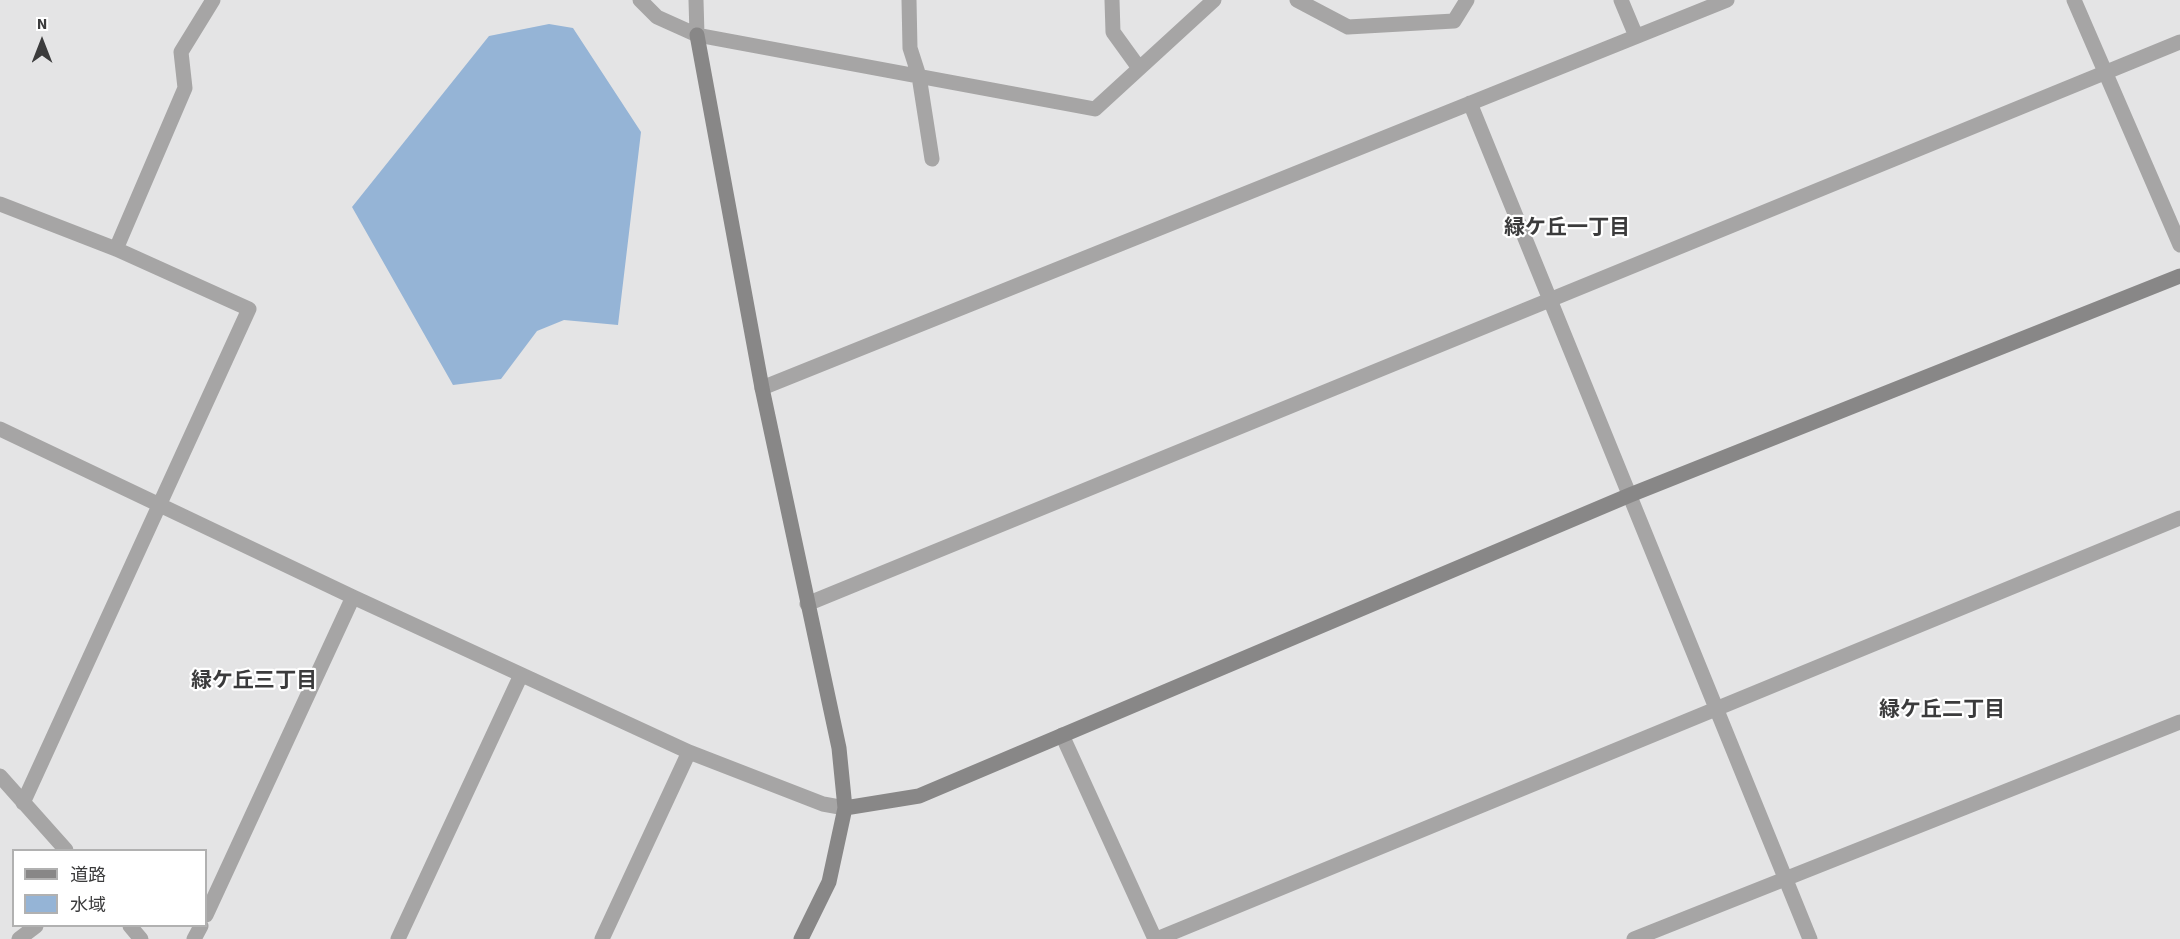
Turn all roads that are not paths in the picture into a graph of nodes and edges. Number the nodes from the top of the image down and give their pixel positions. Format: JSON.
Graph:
{"nodes":[{"id":1,"x":213,"y":0,"type":"edge"},
{"id":2,"x":640,"y":0,"type":"edge"},
{"id":3,"x":696,"y":0,"type":"edge"},
{"id":4,"x":909,"y":0,"type":"edge"},
{"id":5,"x":1112,"y":0,"type":"edge"},
{"id":6,"x":1214,"y":0,"type":"edge"},
{"id":7,"x":1467,"y":0,"type":"edge"},
{"id":8,"x":1621,"y":0,"type":"edge"},
{"id":9,"x":1727,"y":0,"type":"edge"},
{"id":10,"x":2074,"y":0,"type":"edge"},
{"id":11,"x":1304,"y":2,"type":"edge"},
{"id":12,"x":697,"y":35,"type":"junction"},
{"id":13,"x":1636,"y":36,"type":"junction"},
{"id":14,"x":2180,"y":42,"type":"edge"},
{"id":15,"x":1139,"y":68,"type":"junction"},
{"id":16,"x":2105,"y":73,"type":"junction"},
{"id":17,"x":919,"y":76,"type":"junction"},
{"id":18,"x":1470,"y":103,"type":"junction"},
{"id":19,"x":932,"y":159,"type":"dead end"},
{"id":20,"x":0,"y":204,"type":"edge"},
{"id":21,"x":2180,"y":245,"type":"edge"},
{"id":22,"x":116,"y":249,"type":"junction"},
{"id":23,"x":2180,"y":276,"type":"edge"},
{"id":24,"x":1550,"y":300,"type":"junction"},
{"id":25,"x":762,"y":388,"type":"junction"},
{"id":26,"x":0,"y":429,"type":"edge"},
{"id":27,"x":1630,"y":495,"type":"junction"},
{"id":28,"x":159,"y":505,"type":"junction"},
{"id":29,"x":2180,"y":518,"type":"edge"},
{"id":30,"x":353,"y":597,"type":"junction"},
{"id":31,"x":807,"y":604,"type":"junction"},
{"id":32,"x":521,"y":675,"type":"junction"},
{"id":33,"x":1717,"y":709,"type":"junction"},
{"id":34,"x":2180,"y":722,"type":"edge"},
{"id":35,"x":1062,"y":735,"type":"junction"},
{"id":36,"x":689,"y":752,"type":"junction"},
{"id":37,"x":0,"y":776,"type":"edge"},
{"id":38,"x":23,"y":803,"type":"junction"},
{"id":39,"x":845,"y":808,"type":"junction"},
{"id":40,"x":65,"y":849,"type":"edge"},
{"id":41,"x":1786,"y":879,"type":"junction"},
{"id":42,"x":207,"y":913,"type":"edge"},
{"id":43,"x":35,"y":927,"type":"edge"},
{"id":44,"x":131,"y":927,"type":"edge"},
{"id":45,"x":19,"y":939,"type":"edge"},
{"id":46,"x":141,"y":939,"type":"edge"},
{"id":47,"x":398,"y":939,"type":"edge"},
{"id":48,"x":602,"y":939,"type":"edge"},
{"id":49,"x":801,"y":939,"type":"edge"},
{"id":50,"x":1156,"y":939,"type":"edge"},
{"id":51,"x":1634,"y":939,"type":"edge"},
{"id":52,"x":1810,"y":939,"type":"edge"}],
"edges":[{"from":1,"to":22,"type":"street"},
{"from":2,"to":12,"type":"street"},
{"from":3,"to":12,"type":"street"},
{"from":4,"to":17,"type":"street"},
{"from":5,"to":15,"type":"street"},
{"from":6,"to":15,"type":"street"},
{"from":7,"to":11,"type":"street"},
{"from":8,"to":13,"type":"street"},
{"from":9,"to":13,"type":"street"},
{"from":10,"to":16,"type":"street"},
{"from":12,"to":17,"type":"street"},
{"from":12,"to":25,"type":"street"},
{"from":13,"to":18,"type":"street"},
{"from":14,"to":16,"type":"street"},
{"from":15,"to":17,"type":"street"},
{"from":16,"to":21,"type":"street"},
{"from":16,"to":24,"type":"street"},
{"from":17,"to":19,"type":"street"},
{"from":18,"to":24,"type":"street"},
{"from":18,"to":25,"type":"street"},
{"from":20,"to":22,"type":"street"},
{"from":22,"to":28,"type":"street"},
{"from":23,"to":27,"type":"street"},
{"from":24,"to":27,"type":"street"},
{"from":24,"to":31,"type":"street"},
{"from":25,"to":31,"type":"street"},
{"from":26,"to":28,"type":"street"},
{"from":27,"to":33,"type":"street"},
{"from":27,"to":35,"type":"street"},
{"from":28,"to":30,"type":"street"},
{"from":28,"to":38,"type":"street"},
{"from":29,"to":33,"type":"street"},
{"from":30,"to":32,"type":"street"},
{"from":30,"to":42,"type":"street"},
{"from":31,"to":39,"type":"street"},
{"from":32,"to":36,"type":"street"},
{"from":32,"to":47,"type":"street"},
{"from":33,"to":41,"type":"street"},
{"from":33,"to":50,"type":"street"},
{"from":34,"to":41,"type":"street"},
{"from":35,"to":39,"type":"street"},
{"from":35,"to":50,"type":"street"},
{"from":36,"to":39,"type":"street"},
{"from":36,"to":48,"type":"street"},
{"from":37,"to":38,"type":"street"},
{"from":38,"to":40,"type":"street"},
{"from":39,"to":49,"type":"street"},
{"from":41,"to":51,"type":"street"},
{"from":41,"to":52,"type":"street"},
{"from":43,"to":45,"type":"street"},
{"from":44,"to":46,"type":"street"}]}
